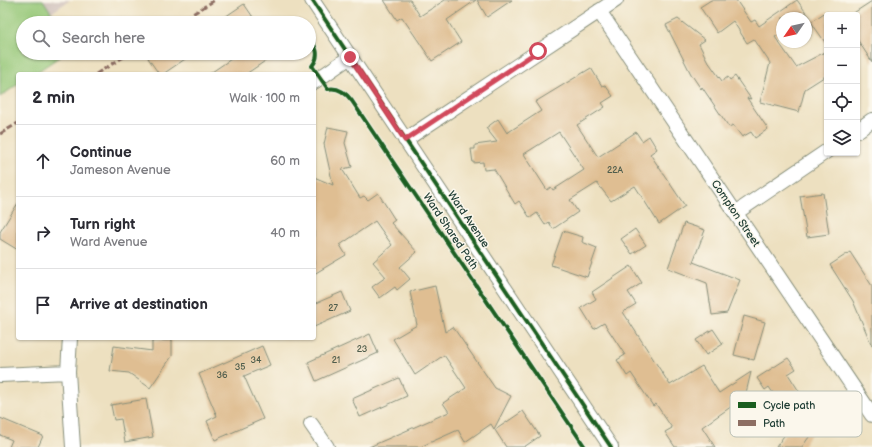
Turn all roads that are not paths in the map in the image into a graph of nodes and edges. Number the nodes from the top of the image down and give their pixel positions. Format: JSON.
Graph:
{"nodes":[{"id":1,"x":312,"y":0,"type":"edge"},
{"id":2,"x":616,"y":0,"type":"edge"},
{"id":3,"x":599,"y":11,"type":"junction"},
{"id":4,"x":350,"y":57,"type":"junction"},
{"id":5,"x":316,"y":81,"type":"edge"},
{"id":6,"x":872,"y":120,"type":"edge"},
{"id":7,"x":860,"y":129,"type":"edge"},
{"id":8,"x":405,"y":140,"type":"junction"},
{"id":9,"x":824,"y":153,"type":"edge"},
{"id":10,"x":736,"y":212,"type":"junction"},
{"id":11,"x":70,"y":340,"type":"edge"},
{"id":12,"x":68,"y":372,"type":"junction"},
{"id":13,"x":0,"y":375,"type":"edge"},
{"id":14,"x":868,"y":399,"type":"edge"},
{"id":15,"x":872,"y":415,"type":"edge"},
{"id":16,"x":311,"y":424,"type":"dead end"},
{"id":17,"x":73,"y":447,"type":"edge"},
{"id":18,"x":326,"y":447,"type":"edge"},
{"id":19,"x":611,"y":447,"type":"edge"}],
"edges":[{"from":1,"to":4,"type":"street","name":"Ward Avenue"},
{"from":2,"to":3,"type":"street"},
{"from":3,"to":8,"type":"street"},
{"from":3,"to":10,"type":"street","name":"Compton Street"},
{"from":4,"to":5,"type":"street"},
{"from":4,"to":8,"type":"street","name":"Ward Avenue"},
{"from":6,"to":7,"type":"street"},
{"from":8,"to":19,"type":"street","name":"Ward Avenue"},
{"from":9,"to":10,"type":"street"},
{"from":10,"to":14,"type":"street","name":"Compton Street"},
{"from":11,"to":12,"type":"street"},
{"from":12,"to":13,"type":"street"},
{"from":12,"to":17,"type":"street"},
{"from":14,"to":15,"type":"street","name":"Compton Street"},
{"from":16,"to":18,"type":"street"}]}
